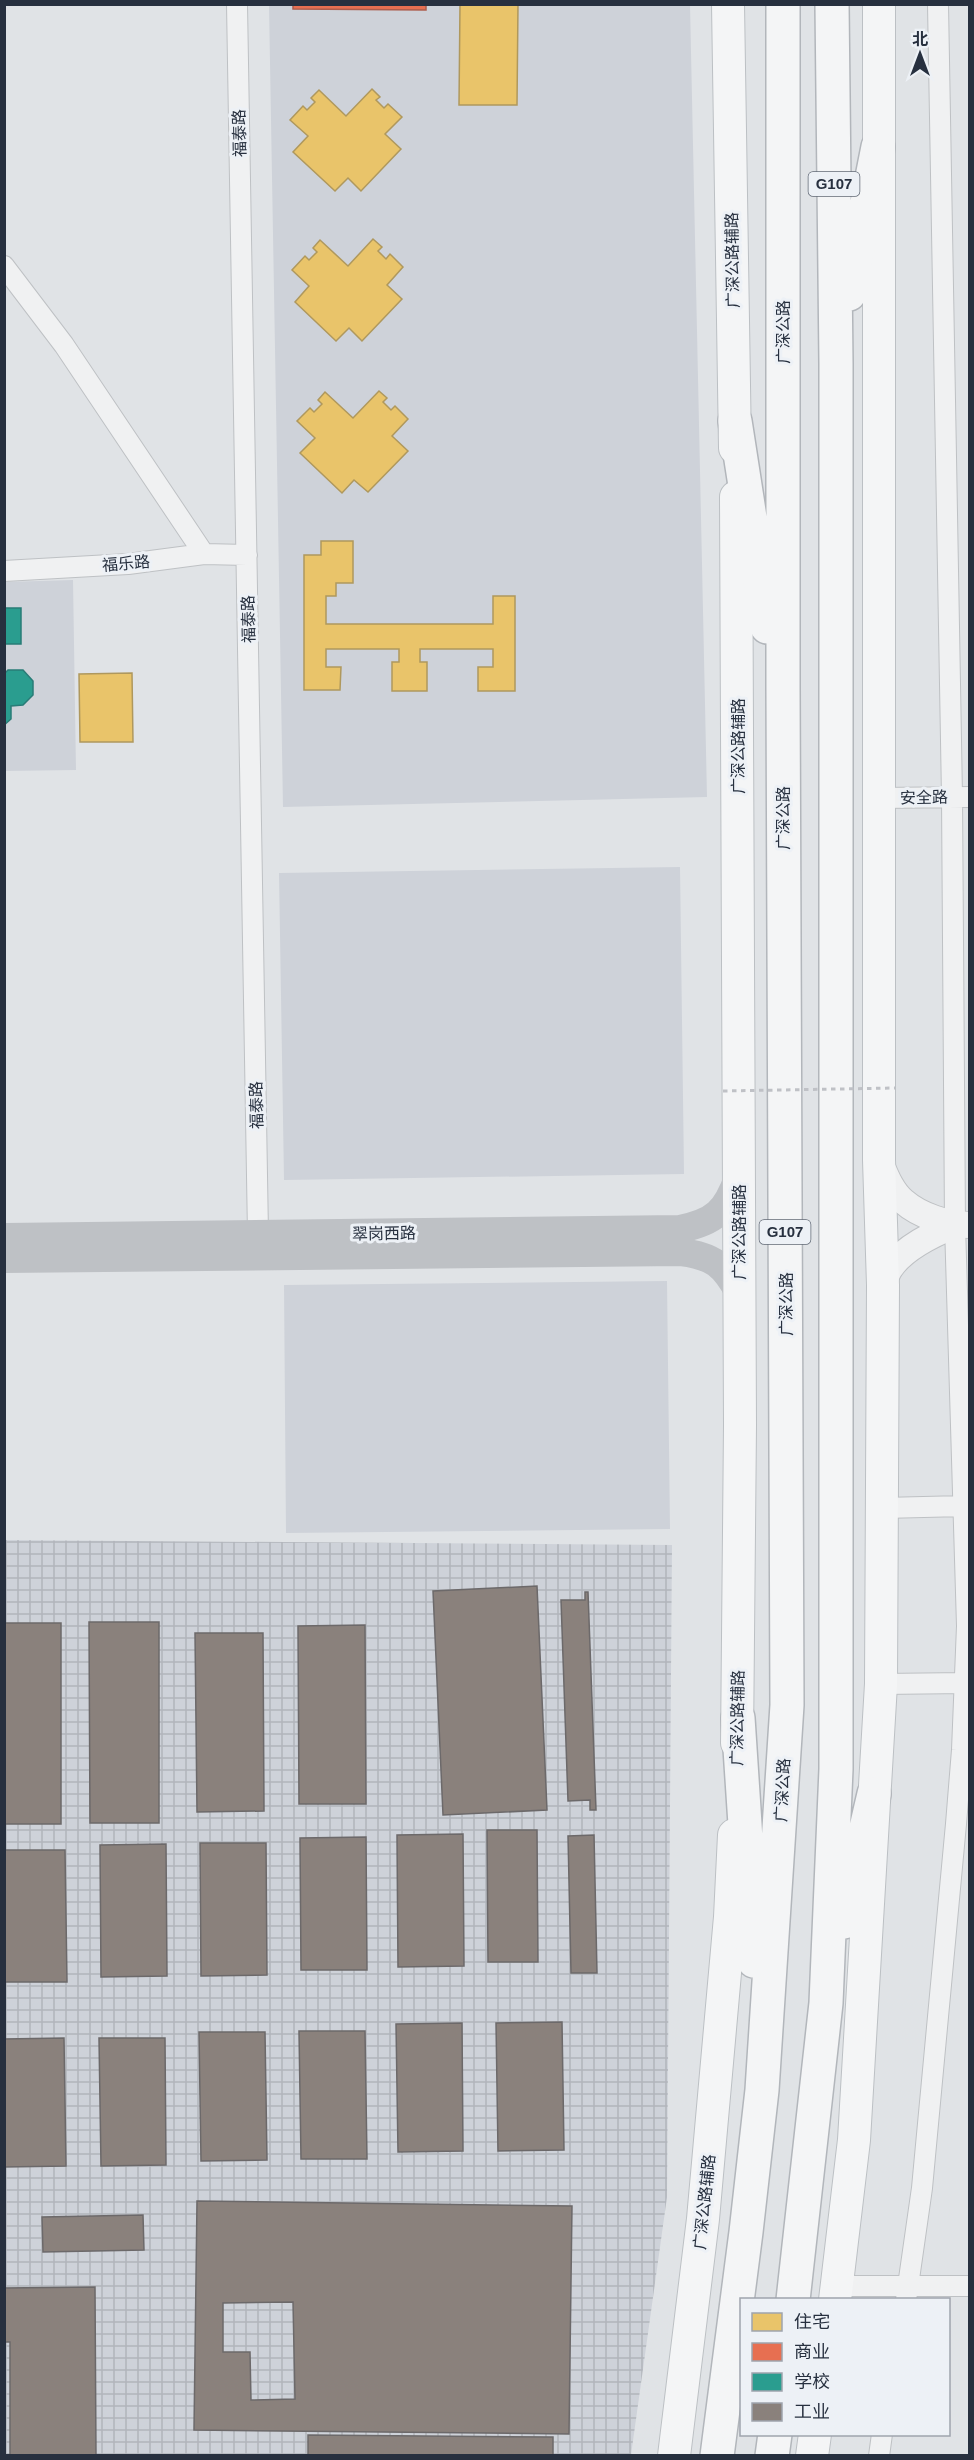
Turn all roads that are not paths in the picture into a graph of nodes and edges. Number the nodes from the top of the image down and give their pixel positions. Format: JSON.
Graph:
{"nodes":[{"id":1,"x":237,"y":4,"type":"edge"},
{"id":2,"x":728,"y":4,"type":"edge"},
{"id":3,"x":783,"y":4,"type":"edge"},
{"id":4,"x":832,"y":4,"type":"edge"},
{"id":5,"x":879,"y":4,"type":"edge"},
{"id":6,"x":938,"y":4,"type":"edge"},
{"id":7,"x":878,"y":147,"type":"junction"},
{"id":8,"x":4,"y":266,"type":"edge"},
{"id":9,"x":836,"y":364,"type":"junction"},
{"id":10,"x":735,"y":422,"type":"junction"},
{"id":11,"x":204,"y":554,"type":"junction"},
{"id":12,"x":247,"y":555,"type":"junction"},
{"id":13,"x":4,"y":571,"type":"edge"},
{"id":14,"x":783,"y":733,"type":"junction"},
{"id":15,"x":961,"y":797,"type":"edge"},
{"id":16,"x":879,"y":798,"type":"junction"},
{"id":17,"x":879,"y":1160,"type":"junction"},
{"id":18,"x":738,"y":1178,"type":"junction"},
{"id":19,"x":962,"y":1225,"type":"edge"},
{"id":20,"x":258,"y":1234,"type":"junction"},
{"id":21,"x":4,"y":1237,"type":"edge"},
{"id":22,"x":631,"y":1241,"type":"junction"},
{"id":23,"x":4,"y":1259,"type":"edge"},
{"id":24,"x":882,"y":1285,"type":"junction"},
{"id":25,"x":739,"y":1293,"type":"junction"},
{"id":26,"x":964,"y":1506,"type":"junction"},
{"id":27,"x":883,"y":1508,"type":"junction"},
{"id":28,"x":967,"y":1561,"type":"edge"},
{"id":29,"x":966,"y":1683,"type":"junction"},
{"id":30,"x":881,"y":1684,"type":"junction"},
{"id":31,"x":738,"y":1718,"type":"junction"},
{"id":32,"x":874,"y":1794,"type":"junction"},
{"id":33,"x":826,"y":2003,"type":"junction"},
{"id":34,"x":762,"y":2090,"type":"junction"},
{"id":35,"x":969,"y":2286,"type":"edge"},
{"id":36,"x":836,"y":2293,"type":"edge"},
{"id":37,"x":908,"y":2293,"type":"edge"},
{"id":38,"x":793,"y":2298,"type":"edge"},
{"id":39,"x":775,"y":2436,"type":"edge"},
{"id":40,"x":815,"y":2436,"type":"edge"},
{"id":41,"x":882,"y":2436,"type":"edge"},
{"id":42,"x":674,"y":2456,"type":"edge"},
{"id":43,"x":717,"y":2456,"type":"edge"},
{"id":44,"x":772,"y":2456,"type":"edge"},
{"id":45,"x":812,"y":2456,"type":"edge"},
{"id":46,"x":879,"y":2456,"type":"edge"}],
"edges":[{"from":1,"to":12,"type":"street","name":"福泰路"},
{"from":2,"to":10,"type":"main road","name":"广深公路辅路"},
{"from":3,"to":14,"type":"highway","name":"广深公路","number":"G107"},
{"from":4,"to":9,"type":"highway","number":"G107"},
{"from":5,"to":7,"type":"main road"},
{"from":6,"to":15,"type":"street"},
{"from":7,"to":9,"type":"highway"},
{"from":7,"to":16,"type":"main road"},
{"from":8,"to":11,"type":"street"},
{"from":9,"to":33,"type":"highway","number":"G107"},
{"from":10,"to":14,"type":"highway"},
{"from":10,"to":18,"type":"main road","name":"广深公路辅路"},
{"from":11,"to":12,"type":"street","name":"福乐路"},
{"from":11,"to":13,"type":"street","name":"福乐路"},
{"from":12,"to":20,"type":"street","name":"福泰路"},
{"from":14,"to":34,"type":"highway","name":"广深公路","number":"G107"},
{"from":15,"to":16,"type":"street","name":"安全路"},
{"from":15,"to":19,"type":"street"},
{"from":16,"to":17,"type":"main road"},
{"from":17,"to":19,"type":"street"},
{"from":17,"to":24,"type":"main road"},
{"from":18,"to":22,"type":"main road","name":"翠岗西路"},
{"from":18,"to":25,"type":"main road","name":"广深公路辅路"},
{"from":19,"to":24,"type":"street"},
{"from":19,"to":26,"type":"street"},
{"from":20,"to":21,"type":"main road","name":"翠岗西路"},
{"from":20,"to":22,"type":"main road","name":"翠岗西路"},
{"from":22,"to":23,"type":"main road","name":"翠岗西路"},
{"from":22,"to":25,"type":"main road","name":"翠岗西路"},
{"from":24,"to":27,"type":"main road"},
{"from":25,"to":31,"type":"main road","name":"广深公路辅路"},
{"from":26,"to":27,"type":"street"},
{"from":26,"to":28,"type":"street"},
{"from":27,"to":30,"type":"main road"},
{"from":28,"to":29,"type":"street"},
{"from":29,"to":30,"type":"street"},
{"from":29,"to":37,"type":"street"},
{"from":30,"to":32,"type":"main road"},
{"from":31,"to":34,"type":"highway"},
{"from":31,"to":42,"type":"main road","name":"广深公路辅路"},
{"from":32,"to":33,"type":"highway"},
{"from":32,"to":36,"type":"main road"},
{"from":33,"to":38,"type":"highway","number":"G107"},
{"from":34,"to":43,"type":"highway","name":"广深公路","number":"G107"},
{"from":35,"to":37,"type":"street"},
{"from":36,"to":37,"type":"street"},
{"from":39,"to":44,"type":"highway"},
{"from":40,"to":45,"type":"main road"},
{"from":41,"to":46,"type":"street"}]}
